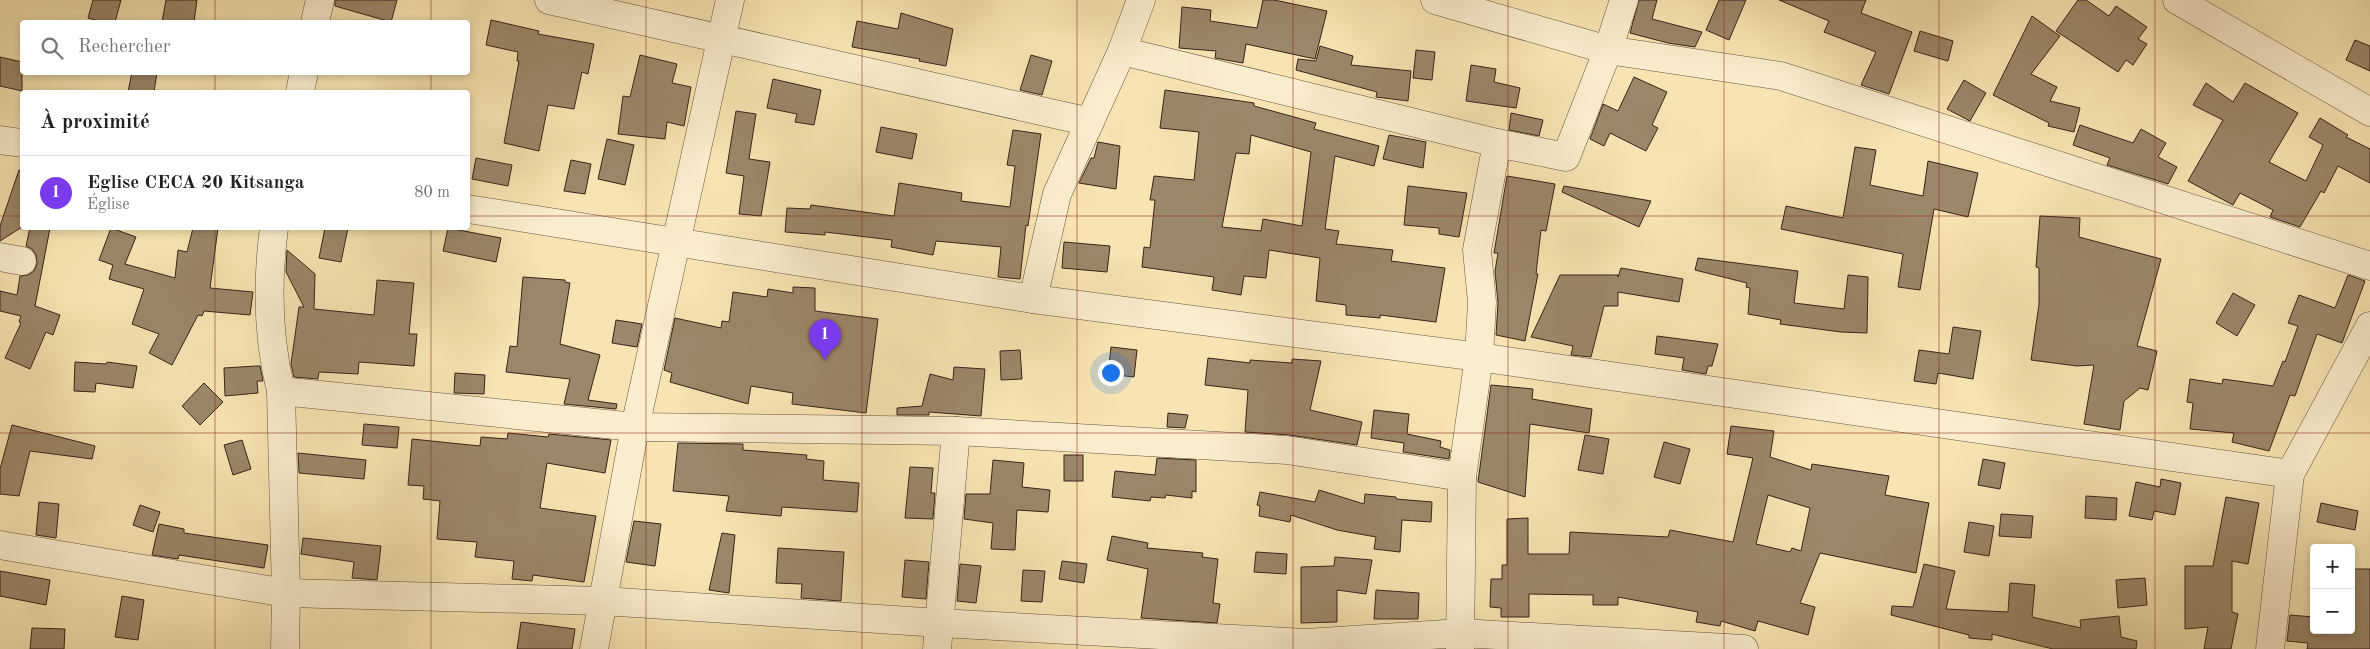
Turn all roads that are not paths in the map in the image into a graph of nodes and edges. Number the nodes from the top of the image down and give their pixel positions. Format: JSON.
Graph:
{"nodes":[{"id":1,"x":320,"y":0,"type":"edge"},
{"id":2,"x":549,"y":0,"type":"edge"},
{"id":3,"x":730,"y":0,"type":"edge"},
{"id":4,"x":1141,"y":0,"type":"edge"},
{"id":5,"x":1435,"y":0,"type":"edge"},
{"id":6,"x":1624,"y":0,"type":"edge"},
{"id":7,"x":2177,"y":0,"type":"edge"},
{"id":8,"x":315,"y":20,"type":"edge"},
{"id":9,"x":720,"y":37,"type":"junction"},
{"id":10,"x":1608,"y":50,"type":"junction"},
{"id":11,"x":1122,"y":51,"type":"junction"},
{"id":12,"x":303,"y":75,"type":"edge"},
{"id":13,"x":300,"y":90,"type":"edge"},
{"id":14,"x":2370,"y":112,"type":"edge"},
{"id":15,"x":1090,"y":122,"type":"junction"},
{"id":16,"x":0,"y":140,"type":"edge"},
{"id":17,"x":20,"y":143,"type":"edge"},
{"id":18,"x":1497,"y":143,"type":"junction"},
{"id":19,"x":470,"y":209,"type":"edge"},
{"id":20,"x":274,"y":230,"type":"edge"},
{"id":21,"x":676,"y":242,"type":"junction"},
{"id":22,"x":2370,"y":266,"type":"edge"},
{"id":23,"x":1033,"y":299,"type":"junction"},
{"id":24,"x":2370,"y":326,"type":"edge"},
{"id":25,"x":1479,"y":357,"type":"junction"},
{"id":26,"x":281,"y":391,"type":"junction"},
{"id":27,"x":636,"y":427,"type":"junction"},
{"id":28,"x":956,"y":431,"type":"junction"},
{"id":29,"x":2290,"y":474,"type":"junction"},
{"id":30,"x":1462,"y":477,"type":"junction"},
{"id":31,"x":0,"y":545,"type":"edge"},
{"id":32,"x":286,"y":593,"type":"junction"},
{"id":33,"x":603,"y":601,"type":"junction"},
{"id":34,"x":939,"y":636,"type":"edge"},
{"id":35,"x":1461,"y":641,"type":"edge"},
{"id":36,"x":285,"y":649,"type":"edge"},
{"id":37,"x":594,"y":649,"type":"edge"},
{"id":38,"x":1744,"y":649,"type":"edge"},
{"id":39,"x":2270,"y":649,"type":"edge"}],
"edges":[{"from":1,"to":8,"type":"street"},
{"from":2,"to":9,"type":"street"},
{"from":3,"to":9,"type":"street"},
{"from":4,"to":11,"type":"street"},
{"from":5,"to":10,"type":"street"},
{"from":6,"to":10,"type":"street"},
{"from":7,"to":14,"type":"street"},
{"from":9,"to":15,"type":"street"},
{"from":9,"to":21,"type":"street"},
{"from":10,"to":18,"type":"street"},
{"from":10,"to":22,"type":"street"},
{"from":11,"to":15,"type":"street"},
{"from":11,"to":18,"type":"street"},
{"from":12,"to":13,"type":"street"},
{"from":15,"to":23,"type":"street"},
{"from":16,"to":17,"type":"street"},
{"from":18,"to":25,"type":"street"},
{"from":19,"to":21,"type":"street"},
{"from":20,"to":26,"type":"street"},
{"from":21,"to":23,"type":"street"},
{"from":21,"to":27,"type":"street"},
{"from":23,"to":25,"type":"street"},
{"from":24,"to":29,"type":"street"},
{"from":25,"to":29,"type":"street"},
{"from":25,"to":30,"type":"street"},
{"from":26,"to":27,"type":"street"},
{"from":26,"to":32,"type":"street"},
{"from":27,"to":28,"type":"street"},
{"from":27,"to":33,"type":"street"},
{"from":28,"to":30,"type":"street"},
{"from":28,"to":34,"type":"street"},
{"from":29,"to":39,"type":"street"},
{"from":30,"to":35,"type":"street"},
{"from":31,"to":32,"type":"street"},
{"from":32,"to":33,"type":"street"},
{"from":32,"to":36,"type":"street"},
{"from":33,"to":34,"type":"street"},
{"from":33,"to":37,"type":"street"},
{"from":34,"to":35,"type":"street"},
{"from":35,"to":38,"type":"street"}]}
